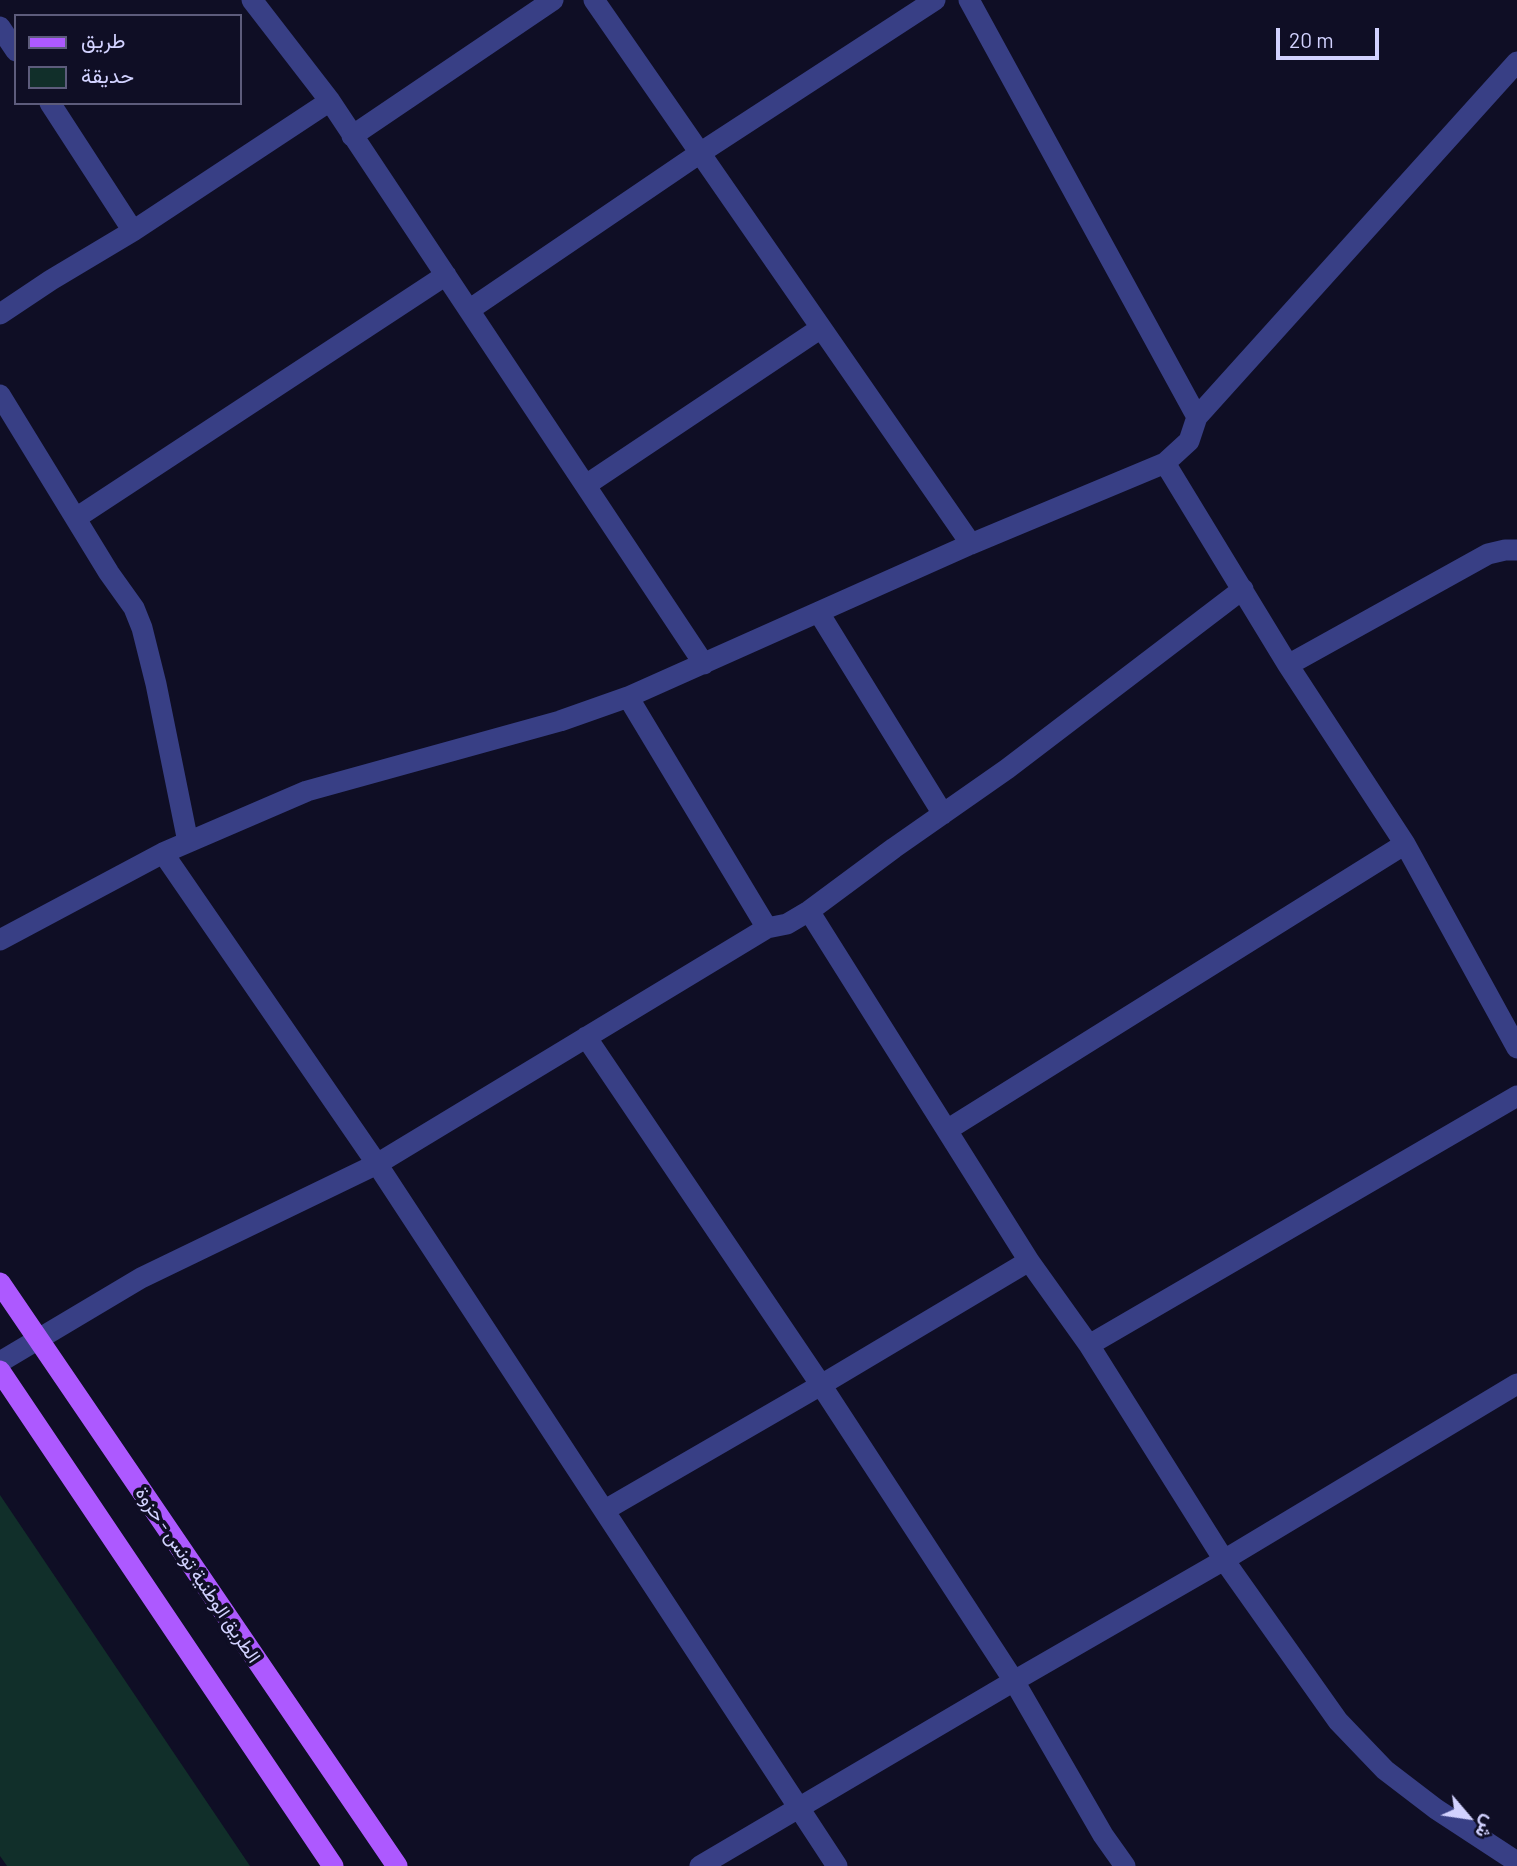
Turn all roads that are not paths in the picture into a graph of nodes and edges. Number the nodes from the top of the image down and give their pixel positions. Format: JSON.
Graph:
{"nodes":[{"id":1,"x":252,"y":0,"type":"edge"},
{"id":2,"x":553,"y":0,"type":"edge"},
{"id":3,"x":594,"y":0,"type":"edge"},
{"id":4,"x":935,"y":0,"type":"edge"},
{"id":5,"x":969,"y":0,"type":"edge"},
{"id":6,"x":0,"y":27,"type":"edge"},
{"id":7,"x":14,"y":48,"type":"edge"},
{"id":8,"x":1517,"y":62,"type":"edge"},
{"id":9,"x":330,"y":101,"type":"junction"},
{"id":10,"x":51,"y":105,"type":"edge"},
{"id":11,"x":352,"y":136,"type":"junction"},
{"id":12,"x":700,"y":153,"type":"junction"},
{"id":13,"x":133,"y":231,"type":"junction"},
{"id":14,"x":446,"y":275,"type":"junction"},
{"id":15,"x":469,"y":310,"type":"junction"},
{"id":16,"x":0,"y":314,"type":"edge"},
{"id":17,"x":821,"y":328,"type":"junction"},
{"id":18,"x":0,"y":395,"type":"edge"},
{"id":19,"x":1197,"y":417,"type":"junction"},
{"id":20,"x":1166,"y":463,"type":"junction"},
{"id":21,"x":586,"y":485,"type":"junction"},
{"id":22,"x":76,"y":518,"type":"junction"},
{"id":23,"x":971,"y":544,"type":"junction"},
{"id":24,"x":1517,"y":551,"type":"edge"},
{"id":25,"x":1243,"y":589,"type":"junction"},
{"id":26,"x":819,"y":613,"type":"junction"},
{"id":27,"x":704,"y":664,"type":"junction"},
{"id":28,"x":1288,"y":665,"type":"junction"},
{"id":29,"x":628,"y":697,"type":"junction"},
{"id":30,"x":943,"y":814,"type":"junction"},
{"id":31,"x":188,"y":842,"type":"junction"},
{"id":32,"x":1405,"y":844,"type":"junction"},
{"id":33,"x":163,"y":853,"type":"junction"},
{"id":34,"x":809,"y":911,"type":"junction"},
{"id":35,"x":767,"y":928,"type":"junction"},
{"id":36,"x":0,"y":940,"type":"edge"},
{"id":37,"x":586,"y":1037,"type":"junction"},
{"id":38,"x":1517,"y":1048,"type":"edge"},
{"id":39,"x":1517,"y":1096,"type":"edge"},
{"id":40,"x":947,"y":1130,"type":"junction"},
{"id":41,"x":377,"y":1164,"type":"junction"},
{"id":42,"x":1029,"y":1261,"type":"junction"},
{"id":43,"x":0,"y":1283,"type":"edge"},
{"id":44,"x":37,"y":1339,"type":"junction"},
{"id":45,"x":1089,"y":1345,"type":"junction"},
{"id":46,"x":0,"y":1362,"type":"edge"},
{"id":47,"x":0,"y":1371,"type":"edge"},
{"id":48,"x":1517,"y":1384,"type":"edge"},
{"id":49,"x":821,"y":1385,"type":"junction"},
{"id":50,"x":605,"y":1510,"type":"junction"},
{"id":51,"x":1224,"y":1560,"type":"junction"},
{"id":52,"x":1014,"y":1681,"type":"junction"},
{"id":53,"x":799,"y":1808,"type":"junction"},
{"id":54,"x":1517,"y":1863,"type":"edge"},
{"id":55,"x":333,"y":1866,"type":"edge"},
{"id":56,"x":397,"y":1866,"type":"edge"},
{"id":57,"x":700,"y":1866,"type":"edge"},
{"id":58,"x":837,"y":1866,"type":"edge"},
{"id":59,"x":1125,"y":1866,"type":"edge"}],
"edges":[{"from":1,"to":9,"type":"street"},
{"from":2,"to":11,"type":"street"},
{"from":3,"to":12,"type":"street"},
{"from":4,"to":12,"type":"street"},
{"from":5,"to":19,"type":"street"},
{"from":6,"to":7,"type":"street"},
{"from":8,"to":19,"type":"street"},
{"from":9,"to":11,"type":"street"},
{"from":9,"to":13,"type":"street"},
{"from":10,"to":13,"type":"street"},
{"from":11,"to":14,"type":"street"},
{"from":12,"to":15,"type":"street"},
{"from":12,"to":17,"type":"street"},
{"from":13,"to":16,"type":"street"},
{"from":14,"to":15,"type":"street"},
{"from":14,"to":22,"type":"street"},
{"from":15,"to":21,"type":"street"},
{"from":17,"to":21,"type":"street"},
{"from":17,"to":23,"type":"street"},
{"from":18,"to":22,"type":"street"},
{"from":19,"to":20,"type":"street"},
{"from":20,"to":23,"type":"street"},
{"from":20,"to":25,"type":"street"},
{"from":21,"to":27,"type":"street"},
{"from":22,"to":31,"type":"street"},
{"from":23,"to":26,"type":"street"},
{"from":24,"to":28,"type":"street"},
{"from":25,"to":28,"type":"street"},
{"from":25,"to":30,"type":"street"},
{"from":26,"to":27,"type":"street"},
{"from":26,"to":30,"type":"street"},
{"from":27,"to":29,"type":"street"},
{"from":28,"to":32,"type":"street"},
{"from":29,"to":31,"type":"street"},
{"from":29,"to":35,"type":"street"},
{"from":30,"to":34,"type":"street"},
{"from":31,"to":33,"type":"street"},
{"from":32,"to":38,"type":"street"},
{"from":32,"to":40,"type":"street"},
{"from":33,"to":36,"type":"street"},
{"from":33,"to":41,"type":"street"},
{"from":34,"to":35,"type":"street"},
{"from":34,"to":40,"type":"street"},
{"from":35,"to":37,"type":"street"},
{"from":37,"to":41,"type":"street"},
{"from":37,"to":49,"type":"street"},
{"from":39,"to":45,"type":"street"},
{"from":40,"to":42,"type":"street"},
{"from":41,"to":44,"type":"street"},
{"from":41,"to":50,"type":"street"},
{"from":42,"to":45,"type":"street"},
{"from":42,"to":49,"type":"street"},
{"from":43,"to":44,"type":"main road","name":"الطريق الوطنية تونس - حزوة"},
{"from":44,"to":46,"type":"street"},
{"from":44,"to":56,"type":"main road","name":"الطريق الوطنية تونس - حزوة"},
{"from":45,"to":51,"type":"street"},
{"from":47,"to":55,"type":"main road"},
{"from":48,"to":51,"type":"street"},
{"from":49,"to":50,"type":"street"},
{"from":49,"to":52,"type":"street"},
{"from":50,"to":53,"type":"street"},
{"from":51,"to":52,"type":"street"},
{"from":51,"to":54,"type":"street"},
{"from":52,"to":53,"type":"street"},
{"from":52,"to":59,"type":"street"},
{"from":53,"to":57,"type":"street"},
{"from":53,"to":58,"type":"street"}]}
